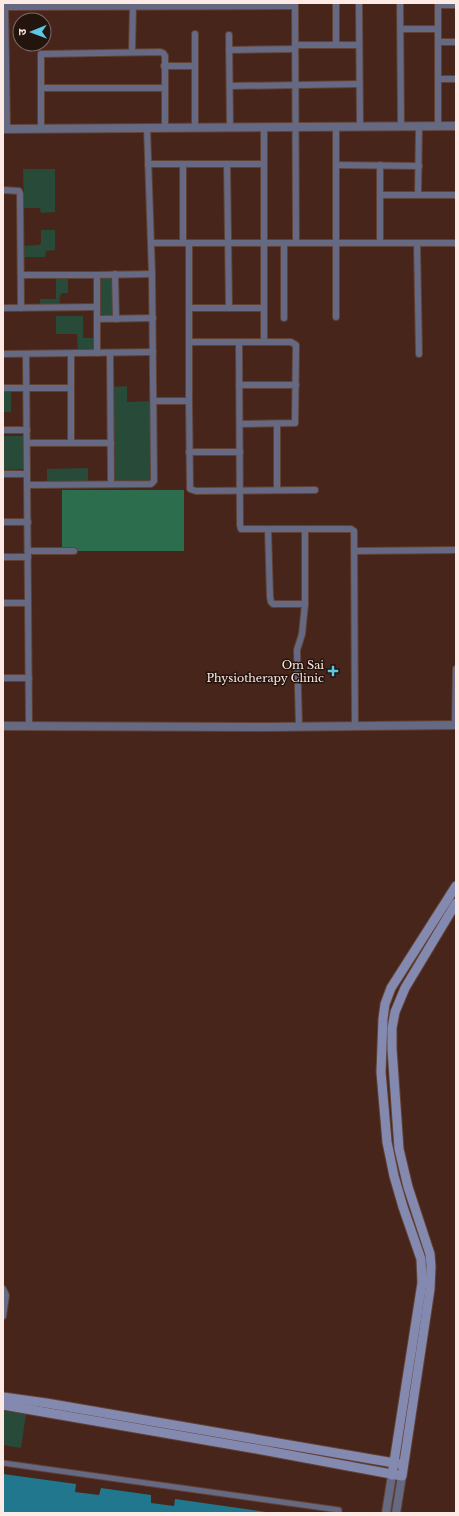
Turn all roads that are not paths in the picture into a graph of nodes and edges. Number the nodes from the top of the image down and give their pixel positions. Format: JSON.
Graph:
{"nodes":[{"id":1,"x":336,"y":3,"type":"edge"},
{"id":2,"x":359,"y":3,"type":"edge"},
{"id":3,"x":400,"y":3,"type":"edge"},
{"id":4,"x":438,"y":4,"type":"edge"},
{"id":5,"x":5,"y":5,"type":"edge"},
{"id":6,"x":53,"y":5,"type":"edge"},
{"id":7,"x":133,"y":5,"type":"edge"},
{"id":8,"x":173,"y":5,"type":"edge"},
{"id":9,"x":295,"y":5,"type":"edge"},
{"id":10,"x":456,"y":5,"type":"edge"},
{"id":11,"x":401,"y":29,"type":"junction"},
{"id":12,"x":438,"y":30,"type":"junction"},
{"id":13,"x":4,"y":32,"type":"edge"},
{"id":14,"x":195,"y":34,"type":"dead end"},
{"id":15,"x":229,"y":35,"type":"dead end"},
{"id":16,"x":438,"y":42,"type":"junction"},
{"id":17,"x":456,"y":42,"type":"edge"},
{"id":18,"x":336,"y":45,"type":"junction"},
{"id":19,"x":359,"y":45,"type":"junction"},
{"id":20,"x":295,"y":47,"type":"junction"},
{"id":21,"x":229,"y":50,"type":"junction"},
{"id":22,"x":132,"y":52,"type":"junction"},
{"id":23,"x":164,"y":66,"type":"junction"},
{"id":24,"x":195,"y":66,"type":"junction"},
{"id":25,"x":438,"y":79,"type":"junction"},
{"id":26,"x":456,"y":79,"type":"edge"},
{"id":27,"x":360,"y":84,"type":"junction"},
{"id":28,"x":296,"y":85,"type":"junction"},
{"id":29,"x":230,"y":86,"type":"junction"},
{"id":30,"x":41,"y":88,"type":"junction"},
{"id":31,"x":165,"y":88,"type":"junction"},
{"id":32,"x":401,"y":126,"type":"junction"},
{"id":33,"x":419,"y":126,"type":"junction"},
{"id":34,"x":438,"y":126,"type":"junction"},
{"id":35,"x":456,"y":126,"type":"edge"},
{"id":36,"x":296,"y":127,"type":"junction"},
{"id":37,"x":336,"y":127,"type":"junction"},
{"id":38,"x":360,"y":127,"type":"junction"},
{"id":39,"x":147,"y":128,"type":"junction"},
{"id":40,"x":165,"y":128,"type":"junction"},
{"id":41,"x":195,"y":128,"type":"junction"},
{"id":42,"x":230,"y":128,"type":"junction"},
{"id":43,"x":264,"y":128,"type":"junction"},
{"id":44,"x":5,"y":129,"type":"edge"},
{"id":45,"x":41,"y":129,"type":"junction"},
{"id":46,"x":148,"y":164,"type":"junction"},
{"id":47,"x":183,"y":164,"type":"junction"},
{"id":48,"x":227,"y":164,"type":"junction"},
{"id":49,"x":264,"y":164,"type":"junction"},
{"id":50,"x":336,"y":165,"type":"junction"},
{"id":51,"x":380,"y":165,"type":"junction"},
{"id":52,"x":419,"y":166,"type":"junction"},
{"id":53,"x":3,"y":190,"type":"edge"},
{"id":54,"x":380,"y":195,"type":"junction"},
{"id":55,"x":418,"y":195,"type":"junction"},
{"id":56,"x":456,"y":195,"type":"edge"},
{"id":57,"x":228,"y":242,"type":"junction"},
{"id":58,"x":151,"y":243,"type":"junction"},
{"id":59,"x":186,"y":243,"type":"junction"},
{"id":60,"x":264,"y":243,"type":"junction"},
{"id":61,"x":284,"y":243,"type":"junction"},
{"id":62,"x":296,"y":243,"type":"junction"},
{"id":63,"x":336,"y":243,"type":"junction"},
{"id":64,"x":380,"y":244,"type":"junction"},
{"id":65,"x":417,"y":244,"type":"junction"},
{"id":66,"x":456,"y":244,"type":"edge"},
{"id":67,"x":97,"y":274,"type":"junction"},
{"id":68,"x":115,"y":274,"type":"junction"},
{"id":69,"x":152,"y":274,"type":"junction"},
{"id":70,"x":21,"y":275,"type":"junction"},
{"id":71,"x":97,"y":307,"type":"junction"},
{"id":72,"x":3,"y":308,"type":"edge"},
{"id":73,"x":20,"y":308,"type":"junction"},
{"id":74,"x":189,"y":308,"type":"junction"},
{"id":75,"x":229,"y":308,"type":"junction"},
{"id":76,"x":264,"y":308,"type":"junction"},
{"id":77,"x":336,"y":317,"type":"dead end"},
{"id":78,"x":153,"y":318,"type":"junction"},
{"id":79,"x":284,"y":318,"type":"dead end"},
{"id":80,"x":97,"y":319,"type":"junction"},
{"id":81,"x":116,"y":319,"type":"junction"},
{"id":82,"x":189,"y":342,"type":"junction"},
{"id":83,"x":239,"y":342,"type":"junction"},
{"id":84,"x":264,"y":342,"type":"junction"},
{"id":85,"x":153,"y":352,"type":"junction"},
{"id":86,"x":98,"y":353,"type":"junction"},
{"id":87,"x":110,"y":353,"type":"junction"},
{"id":88,"x":3,"y":354,"type":"edge"},
{"id":89,"x":26,"y":354,"type":"junction"},
{"id":90,"x":71,"y":354,"type":"junction"},
{"id":91,"x":419,"y":354,"type":"dead end"},
{"id":92,"x":239,"y":385,"type":"junction"},
{"id":93,"x":296,"y":385,"type":"junction"},
{"id":94,"x":3,"y":388,"type":"edge"},
{"id":95,"x":27,"y":388,"type":"junction"},
{"id":96,"x":71,"y":388,"type":"junction"},
{"id":97,"x":189,"y":401,"type":"junction"},
{"id":98,"x":154,"y":402,"type":"junction"},
{"id":99,"x":240,"y":424,"type":"junction"},
{"id":100,"x":276,"y":424,"type":"junction"},
{"id":101,"x":3,"y":430,"type":"edge"},
{"id":102,"x":27,"y":430,"type":"junction"},
{"id":103,"x":71,"y":443,"type":"junction"},
{"id":104,"x":111,"y":443,"type":"junction"},
{"id":105,"x":27,"y":444,"type":"junction"},
{"id":106,"x":189,"y":452,"type":"junction"},
{"id":107,"x":240,"y":452,"type":"junction"},
{"id":108,"x":3,"y":474,"type":"edge"},
{"id":109,"x":27,"y":474,"type":"junction"},
{"id":110,"x":111,"y":484,"type":"junction"},
{"id":111,"x":27,"y":486,"type":"junction"},
{"id":112,"x":240,"y":490,"type":"junction"},
{"id":113,"x":277,"y":490,"type":"junction"},
{"id":114,"x":315,"y":490,"type":"dead end"},
{"id":115,"x":3,"y":522,"type":"edge"},
{"id":116,"x":28,"y":522,"type":"junction"},
{"id":117,"x":268,"y":529,"type":"junction"},
{"id":118,"x":305,"y":529,"type":"junction"},
{"id":119,"x":456,"y":550,"type":"edge"},
{"id":120,"x":74,"y":551,"type":"dead end"},
{"id":121,"x":355,"y":551,"type":"junction"},
{"id":122,"x":28,"y":554,"type":"junction"},
{"id":123,"x":3,"y":557,"type":"edge"},
{"id":124,"x":3,"y":603,"type":"edge"},
{"id":125,"x":28,"y":603,"type":"junction"},
{"id":126,"x":305,"y":604,"type":"junction"},
{"id":127,"x":456,"y":669,"type":"edge"},
{"id":128,"x":3,"y":678,"type":"edge"},
{"id":129,"x":29,"y":678,"type":"junction"},
{"id":130,"x":456,"y":725,"type":"edge"},
{"id":131,"x":3,"y":726,"type":"edge"},
{"id":132,"x":29,"y":726,"type":"junction"},
{"id":133,"x":355,"y":726,"type":"junction"},
{"id":134,"x":299,"y":727,"type":"junction"},
{"id":135,"x":456,"y":886,"type":"edge"},
{"id":136,"x":456,"y":903,"type":"edge"},
{"id":137,"x":3,"y":1289,"type":"edge"},
{"id":138,"x":3,"y":1316,"type":"edge"},
{"id":139,"x":3,"y":1397,"type":"edge"},
{"id":140,"x":3,"y":1405,"type":"edge"},
{"id":141,"x":3,"y":1463,"type":"edge"},
{"id":142,"x":394,"y":1463,"type":"junction"},
{"id":143,"x":404,"y":1465,"type":"junction"},
{"id":144,"x":392,"y":1474,"type":"junction"},
{"id":145,"x":402,"y":1476,"type":"junction"},
{"id":146,"x":339,"y":1513,"type":"edge"},
{"id":147,"x":386,"y":1513,"type":"edge"},
{"id":148,"x":396,"y":1513,"type":"edge"}],
"edges":[{"from":1,"to":18,"type":"street"},
{"from":2,"to":19,"type":"street"},
{"from":3,"to":11,"type":"street"},
{"from":4,"to":10,"type":"street"},
{"from":4,"to":12,"type":"street"},
{"from":5,"to":6,"type":"street"},
{"from":5,"to":13,"type":"street"},
{"from":6,"to":7,"type":"street"},
{"from":7,"to":8,"type":"street"},
{"from":7,"to":22,"type":"street"},
{"from":8,"to":9,"type":"street"},
{"from":9,"to":20,"type":"street"},
{"from":11,"to":12,"type":"street"},
{"from":11,"to":32,"type":"street"},
{"from":12,"to":16,"type":"street"},
{"from":13,"to":44,"type":"street"},
{"from":14,"to":24,"type":"street"},
{"from":15,"to":21,"type":"street"},
{"from":16,"to":17,"type":"street"},
{"from":16,"to":25,"type":"street"},
{"from":18,"to":19,"type":"street"},
{"from":18,"to":20,"type":"street"},
{"from":19,"to":27,"type":"street"},
{"from":20,"to":21,"type":"street"},
{"from":20,"to":28,"type":"street"},
{"from":21,"to":29,"type":"street"},
{"from":22,"to":23,"type":"street"},
{"from":22,"to":30,"type":"street"},
{"from":23,"to":24,"type":"street"},
{"from":23,"to":31,"type":"street"},
{"from":24,"to":41,"type":"street"},
{"from":25,"to":26,"type":"street"},
{"from":25,"to":34,"type":"street"},
{"from":27,"to":28,"type":"street"},
{"from":27,"to":38,"type":"street"},
{"from":28,"to":29,"type":"street"},
{"from":28,"to":36,"type":"street"},
{"from":29,"to":42,"type":"street"},
{"from":30,"to":31,"type":"street"},
{"from":30,"to":45,"type":"street"},
{"from":31,"to":40,"type":"street"},
{"from":32,"to":33,"type":"street"},
{"from":32,"to":38,"type":"street"},
{"from":33,"to":34,"type":"street"},
{"from":33,"to":52,"type":"street"},
{"from":34,"to":35,"type":"street"},
{"from":36,"to":37,"type":"street"},
{"from":36,"to":43,"type":"street"},
{"from":36,"to":62,"type":"street"},
{"from":37,"to":38,"type":"street"},
{"from":37,"to":50,"type":"street"},
{"from":39,"to":40,"type":"street"},
{"from":39,"to":45,"type":"street"},
{"from":39,"to":46,"type":"street"},
{"from":40,"to":41,"type":"street"},
{"from":41,"to":42,"type":"street"},
{"from":42,"to":43,"type":"street"},
{"from":43,"to":49,"type":"street"},
{"from":44,"to":45,"type":"street"},
{"from":46,"to":47,"type":"street"},
{"from":46,"to":58,"type":"street"},
{"from":47,"to":48,"type":"street"},
{"from":47,"to":59,"type":"street"},
{"from":48,"to":49,"type":"street"},
{"from":48,"to":57,"type":"street"},
{"from":49,"to":60,"type":"street"},
{"from":50,"to":51,"type":"street"},
{"from":50,"to":63,"type":"street"},
{"from":51,"to":52,"type":"street"},
{"from":51,"to":54,"type":"street"},
{"from":52,"to":55,"type":"street"},
{"from":53,"to":70,"type":"street"},
{"from":54,"to":55,"type":"street"},
{"from":54,"to":64,"type":"street"},
{"from":55,"to":56,"type":"street"},
{"from":57,"to":59,"type":"street"},
{"from":57,"to":60,"type":"street"},
{"from":57,"to":75,"type":"street"},
{"from":58,"to":59,"type":"street"},
{"from":58,"to":69,"type":"street"},
{"from":59,"to":74,"type":"street"},
{"from":60,"to":61,"type":"street"},
{"from":60,"to":76,"type":"street"},
{"from":61,"to":62,"type":"street"},
{"from":61,"to":79,"type":"street"},
{"from":62,"to":63,"type":"street"},
{"from":63,"to":64,"type":"street"},
{"from":63,"to":77,"type":"street"},
{"from":64,"to":65,"type":"street"},
{"from":65,"to":66,"type":"street"},
{"from":65,"to":91,"type":"street"},
{"from":67,"to":68,"type":"street"},
{"from":67,"to":70,"type":"street"},
{"from":67,"to":71,"type":"street"},
{"from":68,"to":69,"type":"street"},
{"from":68,"to":81,"type":"street"},
{"from":69,"to":78,"type":"street"},
{"from":70,"to":73,"type":"street"},
{"from":71,"to":73,"type":"street"},
{"from":71,"to":80,"type":"street"},
{"from":72,"to":73,"type":"street"},
{"from":74,"to":75,"type":"street"},
{"from":74,"to":82,"type":"street"},
{"from":75,"to":76,"type":"street"},
{"from":76,"to":84,"type":"street"},
{"from":78,"to":81,"type":"street"},
{"from":78,"to":85,"type":"street"},
{"from":80,"to":81,"type":"street"},
{"from":80,"to":86,"type":"street"},
{"from":82,"to":83,"type":"street"},
{"from":82,"to":97,"type":"street"},
{"from":83,"to":84,"type":"street"},
{"from":83,"to":92,"type":"street"},
{"from":84,"to":93,"type":"street"},
{"from":85,"to":87,"type":"street"},
{"from":85,"to":98,"type":"street"},
{"from":86,"to":87,"type":"street"},
{"from":86,"to":90,"type":"street"},
{"from":87,"to":104,"type":"street"},
{"from":88,"to":89,"type":"street"},
{"from":89,"to":90,"type":"street"},
{"from":89,"to":95,"type":"street"},
{"from":90,"to":96,"type":"street"},
{"from":92,"to":93,"type":"street"},
{"from":92,"to":99,"type":"street"},
{"from":93,"to":100,"type":"street"},
{"from":94,"to":95,"type":"street"},
{"from":95,"to":96,"type":"street"},
{"from":95,"to":102,"type":"street"},
{"from":96,"to":103,"type":"street"},
{"from":97,"to":98,"type":"street"},
{"from":97,"to":106,"type":"street"},
{"from":98,"to":110,"type":"street"},
{"from":99,"to":100,"type":"street"},
{"from":99,"to":107,"type":"street"},
{"from":100,"to":113,"type":"street"},
{"from":101,"to":102,"type":"street"},
{"from":102,"to":105,"type":"street"},
{"from":103,"to":104,"type":"street"},
{"from":103,"to":105,"type":"street"},
{"from":104,"to":110,"type":"street"},
{"from":105,"to":109,"type":"street"},
{"from":106,"to":107,"type":"street"},
{"from":106,"to":112,"type":"street"},
{"from":107,"to":112,"type":"street"},
{"from":108,"to":109,"type":"street"},
{"from":109,"to":111,"type":"street"},
{"from":110,"to":111,"type":"street"},
{"from":111,"to":116,"type":"street"},
{"from":112,"to":113,"type":"street"},
{"from":112,"to":117,"type":"street"},
{"from":113,"to":114,"type":"street"},
{"from":115,"to":116,"type":"street"},
{"from":116,"to":122,"type":"street"},
{"from":117,"to":118,"type":"street"},
{"from":117,"to":126,"type":"street"},
{"from":118,"to":121,"type":"street"},
{"from":118,"to":126,"type":"street"},
{"from":119,"to":121,"type":"street"},
{"from":120,"to":122,"type":"street"},
{"from":121,"to":133,"type":"street"},
{"from":122,"to":123,"type":"street"},
{"from":122,"to":125,"type":"street"},
{"from":124,"to":125,"type":"street"},
{"from":125,"to":129,"type":"street"},
{"from":126,"to":134,"type":"street"},
{"from":127,"to":130,"type":"street"},
{"from":128,"to":129,"type":"street"},
{"from":129,"to":132,"type":"street"},
{"from":130,"to":133,"type":"street"},
{"from":131,"to":132,"type":"street"},
{"from":132,"to":134,"type":"street"},
{"from":133,"to":134,"type":"street"},
{"from":135,"to":142,"type":"main road"},
{"from":136,"to":143,"type":"main road"},
{"from":137,"to":138,"type":"street"},
{"from":139,"to":142,"type":"main road"},
{"from":140,"to":144,"type":"main road"},
{"from":141,"to":146,"type":"street"},
{"from":142,"to":143,"type":"main road"},
{"from":142,"to":144,"type":"main road"},
{"from":143,"to":145,"type":"main road"},
{"from":144,"to":145,"type":"main road"},
{"from":144,"to":147,"type":"street"},
{"from":145,"to":148,"type":"street"}]}
